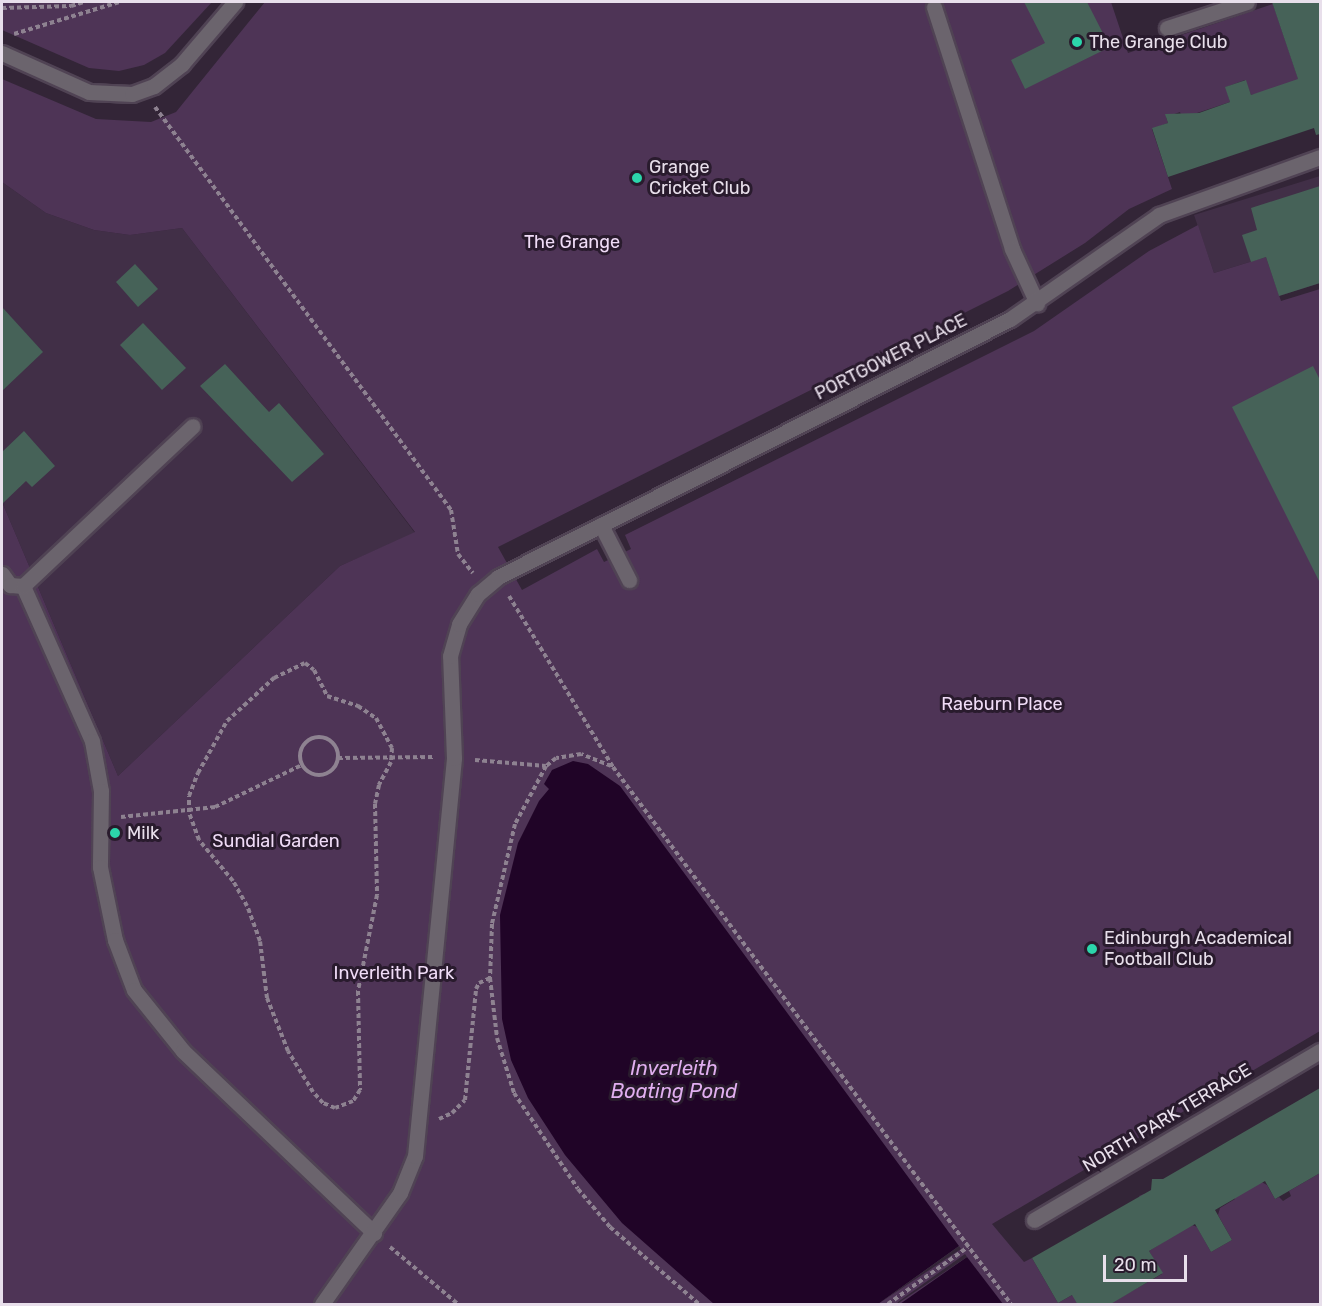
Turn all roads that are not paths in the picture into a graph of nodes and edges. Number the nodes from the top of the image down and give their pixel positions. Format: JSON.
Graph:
{"nodes":[{"id":1,"x":235,"y":2,"type":"edge"},
{"id":2,"x":1243,"y":2,"type":"edge"},
{"id":3,"x":934,"y":7,"type":"dead end"},
{"id":4,"x":1167,"y":28,"type":"dead end"},
{"id":5,"x":2,"y":53,"type":"edge"},
{"id":6,"x":1320,"y":157,"type":"edge"},
{"id":7,"x":1036,"y":303,"type":"junction"},
{"id":8,"x":192,"y":426,"type":"dead end"},
{"id":9,"x":601,"y":525,"type":"junction"},
{"id":10,"x":2,"y":574,"type":"edge"},
{"id":11,"x":629,"y":580,"type":"dead end"},
{"id":12,"x":23,"y":586,"type":"junction"},
{"id":13,"x":1320,"y":1051,"type":"edge"},
{"id":14,"x":1034,"y":1220,"type":"dead end"},
{"id":15,"x":374,"y":1233,"type":"junction"},
{"id":16,"x":322,"y":1305,"type":"edge"}],
"edges":[{"from":1,"to":5,"type":"street"},
{"from":2,"to":4,"type":"street"},
{"from":3,"to":7,"type":"street"},
{"from":6,"to":7,"type":"street","name":"PORTGOWER PLACE"},
{"from":7,"to":9,"type":"street","name":"PORTGOWER PLACE"},
{"from":8,"to":12,"type":"street"},
{"from":9,"to":11,"type":"street"},
{"from":9,"to":15,"type":"street","name":"PORTGOWER PLACE"},
{"from":10,"to":12,"type":"street"},
{"from":12,"to":15,"type":"street"},
{"from":13,"to":14,"type":"street","name":"NORTH PARK TERRACE"},
{"from":15,"to":16,"type":"street"}]}
